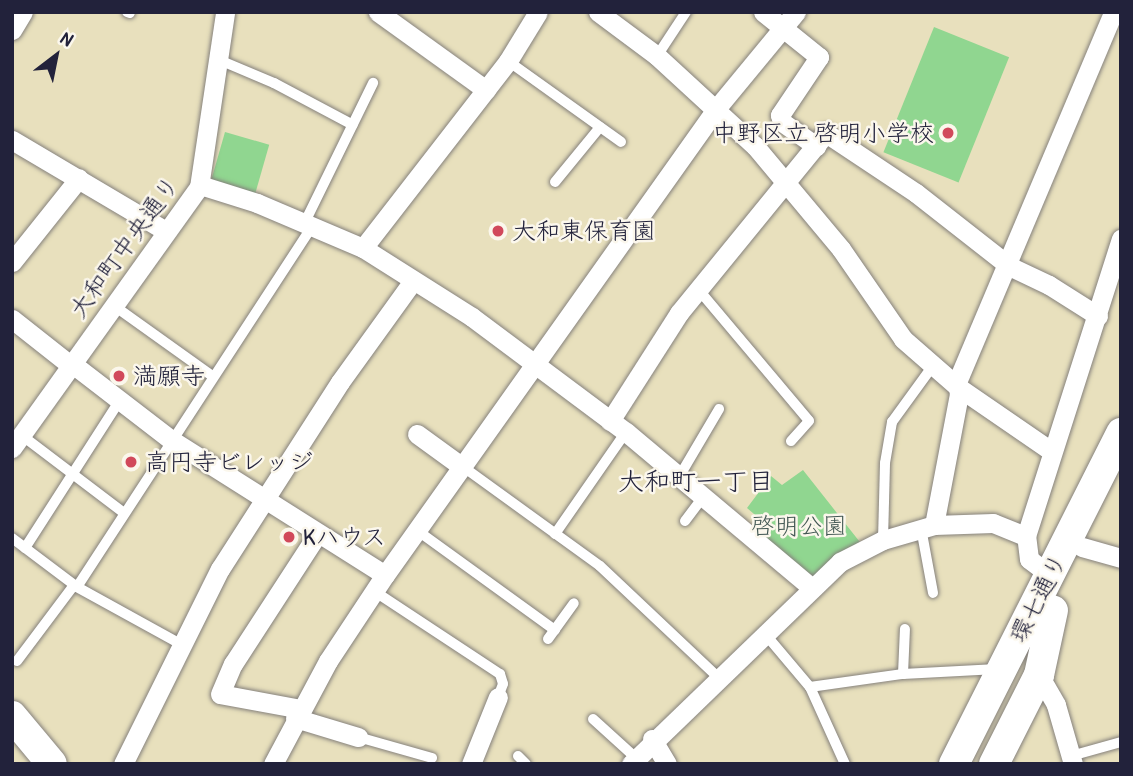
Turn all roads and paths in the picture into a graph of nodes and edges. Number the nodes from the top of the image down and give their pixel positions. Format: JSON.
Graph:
{"nodes":[{"id":1,"x":23,"y":12,"type":"edge"},
{"id":2,"x":225,"y":12,"type":"edge"},
{"id":3,"x":378,"y":12,"type":"edge"},
{"id":4,"x":538,"y":12,"type":"edge"},
{"id":5,"x":598,"y":12,"type":"edge"},
{"id":6,"x":686,"y":12,"type":"edge"},
{"id":7,"x":762,"y":12,"type":"edge"},
{"id":8,"x":796,"y":12,"type":"edge"},
{"id":9,"x":1113,"y":12,"type":"edge"},
{"id":10,"x":783,"y":29,"type":"junction"},
{"id":11,"x":12,"y":30,"type":"edge"},
{"id":12,"x":657,"y":57,"type":"junction"},
{"id":13,"x":216,"y":59,"type":"junction"},
{"id":14,"x":508,"y":61,"type":"junction"},
{"id":15,"x":373,"y":83,"type":"dead end"},
{"id":16,"x":486,"y":90,"type":"junction"},
{"id":17,"x":716,"y":109,"type":"junction"},
{"id":18,"x":353,"y":125,"type":"junction"},
{"id":19,"x":600,"y":127,"type":"junction"},
{"id":20,"x":12,"y":140,"type":"edge"},
{"id":21,"x":621,"y":142,"type":"dead end"},
{"id":22,"x":816,"y":146,"type":"junction"},
{"id":23,"x":79,"y":178,"type":"junction"},
{"id":24,"x":555,"y":183,"type":"dead end"},
{"id":25,"x":786,"y":183,"type":"junction"},
{"id":26,"x":200,"y":185,"type":"junction"},
{"id":27,"x":309,"y":224,"type":"junction"},
{"id":28,"x":166,"y":230,"type":"junction"},
{"id":29,"x":1121,"y":239,"type":"edge"},
{"id":30,"x":363,"y":248,"type":"junction"},
{"id":31,"x":12,"y":262,"type":"edge"},
{"id":32,"x":1009,"y":266,"type":"junction"},
{"id":33,"x":412,"y":282,"type":"junction"},
{"id":34,"x":697,"y":289,"type":"junction"},
{"id":35,"x":113,"y":304,"type":"junction"},
{"id":36,"x":1098,"y":316,"type":"junction"},
{"id":37,"x":12,"y":319,"type":"edge"},
{"id":38,"x":70,"y":363,"type":"junction"},
{"id":39,"x":534,"y":363,"type":"junction"},
{"id":40,"x":932,"y":367,"type":"junction"},
{"id":41,"x":212,"y":376,"type":"junction"},
{"id":42,"x":958,"y":387,"type":"junction"},
{"id":43,"x":118,"y":403,"type":"junction"},
{"id":44,"x":719,"y":409,"type":"dead end"},
{"id":45,"x":618,"y":426,"type":"junction"},
{"id":46,"x":1121,"y":433,"type":"edge"},
{"id":47,"x":417,"y":434,"type":"dead end"},
{"id":48,"x":170,"y":439,"type":"junction"},
{"id":49,"x":16,"y":441,"type":"edge"},
{"id":50,"x":791,"y":441,"type":"dead end"},
{"id":51,"x":1051,"y":451,"type":"junction"},
{"id":52,"x":461,"y":466,"type":"junction"},
{"id":53,"x":73,"y":473,"type":"junction"},
{"id":54,"x":1121,"y":473,"type":"edge"},
{"id":55,"x":679,"y":477,"type":"junction"},
{"id":56,"x":703,"y":497,"type":"junction"},
{"id":57,"x":263,"y":498,"type":"junction"},
{"id":58,"x":124,"y":513,"type":"junction"},
{"id":59,"x":685,"y":521,"type":"dead end"},
{"id":60,"x":928,"y":527,"type":"junction"},
{"id":61,"x":418,"y":531,"type":"junction"},
{"id":62,"x":318,"y":533,"type":"junction"},
{"id":63,"x":555,"y":534,"type":"junction"},
{"id":64,"x":1026,"y":536,"type":"junction"},
{"id":65,"x":12,"y":538,"type":"edge"},
{"id":66,"x":883,"y":540,"type":"junction"},
{"id":67,"x":1082,"y":547,"type":"junction"},
{"id":68,"x":25,"y":548,"type":"junction"},
{"id":69,"x":1121,"y":558,"type":"edge"},
{"id":70,"x":1050,"y":575,"type":"junction"},
{"id":71,"x":379,"y":583,"type":"junction"},
{"id":72,"x":76,"y":586,"type":"junction"},
{"id":73,"x":812,"y":588,"type":"junction"},
{"id":74,"x":933,"y":593,"type":"dead end"},
{"id":75,"x":574,"y":603,"type":"dead end"},
{"id":76,"x":1053,"y":610,"type":"junction"},
{"id":77,"x":905,"y":629,"type":"dead end"},
{"id":78,"x":766,"y":635,"type":"junction"},
{"id":79,"x":182,"y":645,"type":"junction"},
{"id":80,"x":17,"y":661,"type":"dead end"},
{"id":81,"x":1000,"y":672,"type":"junction"},
{"id":82,"x":903,"y":674,"type":"junction"},
{"id":83,"x":1039,"y":675,"type":"junction"},
{"id":84,"x":721,"y":680,"type":"junction"},
{"id":85,"x":810,"y":687,"type":"junction"},
{"id":86,"x":498,"y":697,"type":"joint"},
{"id":87,"x":298,"y":713,"type":"junction"},
{"id":88,"x":12,"y":716,"type":"edge"},
{"id":89,"x":593,"y":719,"type":"dead end"},
{"id":90,"x":358,"y":737,"type":"joint"},
{"id":91,"x":652,"y":739,"type":"junction"},
{"id":92,"x":1121,"y":741,"type":"edge"},
{"id":93,"x":432,"y":758,"type":"dead end"},
{"id":94,"x":1072,"y":760,"type":"edge"},
{"id":95,"x":633,"y":761,"type":"edge"},
{"id":96,"x":52,"y":764,"type":"edge"},
{"id":97,"x":123,"y":764,"type":"edge"},
{"id":98,"x":273,"y":764,"type":"edge"},
{"id":99,"x":471,"y":764,"type":"edge"},
{"id":100,"x":667,"y":764,"type":"edge"},
{"id":101,"x":845,"y":764,"type":"edge"},
{"id":102,"x":939,"y":764,"type":"edge"},
{"id":103,"x":954,"y":764,"type":"edge"},
{"id":104,"x":975,"y":764,"type":"edge"},
{"id":105,"x":994,"y":764,"type":"edge"}],
"edges":[{"from":1,"to":11,"type":"street"},
{"from":2,"to":13,"type":"street","name":"大和町中央通り"},
{"from":3,"to":16,"type":"street"},
{"from":4,"to":14,"type":"street"},
{"from":5,"to":12,"type":"street"},
{"from":6,"to":12,"type":"lane"},
{"from":7,"to":10,"type":"street"},
{"from":8,"to":10,"type":"street"},
{"from":9,"to":32,"type":"street"},
{"from":10,"to":17,"type":"street"},
{"from":10,"to":22,"type":"street"},
{"from":12,"to":17,"type":"street"},
{"from":13,"to":18,"type":"lane"},
{"from":13,"to":26,"type":"street","name":"大和町中央通り"},
{"from":14,"to":16,"type":"street"},
{"from":14,"to":19,"type":"lane"},
{"from":15,"to":18,"type":"lane"},
{"from":16,"to":30,"type":"street"},
{"from":17,"to":25,"type":"street"},
{"from":17,"to":39,"type":"street"},
{"from":18,"to":27,"type":"lane"},
{"from":19,"to":21,"type":"lane"},
{"from":19,"to":24,"type":"lane"},
{"from":20,"to":23,"type":"street"},
{"from":22,"to":25,"type":"street"},
{"from":22,"to":32,"type":"street"},
{"from":23,"to":28,"type":"street"},
{"from":23,"to":31,"type":"street"},
{"from":25,"to":34,"type":"street"},
{"from":25,"to":40,"type":"street"},
{"from":26,"to":27,"type":"street"},
{"from":26,"to":28,"type":"street","name":"大和町中央通り"},
{"from":27,"to":30,"type":"street"},
{"from":27,"to":41,"type":"lane"},
{"from":28,"to":35,"type":"street","name":"大和町中央通り"},
{"from":29,"to":36,"type":"street"},
{"from":30,"to":33,"type":"street"},
{"from":32,"to":36,"type":"street"},
{"from":32,"to":42,"type":"street"},
{"from":33,"to":39,"type":"street"},
{"from":33,"to":57,"type":"street"},
{"from":34,"to":45,"type":"street"},
{"from":34,"to":50,"type":"lane"},
{"from":35,"to":38,"type":"street","name":"大和町中央通り"},
{"from":35,"to":41,"type":"lane"},
{"from":36,"to":51,"type":"street"},
{"from":37,"to":38,"type":"street"},
{"from":38,"to":43,"type":"street"},
{"from":38,"to":49,"type":"street","name":"大和町中央通り"},
{"from":39,"to":45,"type":"street"},
{"from":39,"to":52,"type":"street"},
{"from":40,"to":42,"type":"street"},
{"from":40,"to":66,"type":"lane"},
{"from":41,"to":48,"type":"lane"},
{"from":42,"to":51,"type":"street"},
{"from":42,"to":60,"type":"street"},
{"from":43,"to":48,"type":"street"},
{"from":43,"to":53,"type":"lane"},
{"from":44,"to":55,"type":"lane"},
{"from":45,"to":55,"type":"street"},
{"from":45,"to":63,"type":"lane"},
{"from":46,"to":70,"type":"main road","name":"環七通り"},
{"from":47,"to":52,"type":"street"},
{"from":48,"to":57,"type":"street"},
{"from":48,"to":58,"type":"lane"},
{"from":49,"to":53,"type":"lane"},
{"from":51,"to":64,"type":"street"},
{"from":52,"to":61,"type":"street"},
{"from":52,"to":63,"type":"lane"},
{"from":53,"to":58,"type":"lane"},
{"from":53,"to":68,"type":"lane"},
{"from":54,"to":67,"type":"main road","name":"環七通り"},
{"from":55,"to":56,"type":"street"},
{"from":56,"to":59,"type":"lane"},
{"from":56,"to":73,"type":"street"},
{"from":57,"to":62,"type":"street"},
{"from":57,"to":79,"type":"street"},
{"from":58,"to":72,"type":"lane"},
{"from":60,"to":64,"type":"street"},
{"from":60,"to":66,"type":"street"},
{"from":60,"to":74,"type":"lane"},
{"from":61,"to":71,"type":"street"},
{"from":61,"to":75,"type":"lane"},
{"from":62,"to":71,"type":"street"},
{"from":62,"to":87,"type":"street"},
{"from":63,"to":84,"type":"lane"},
{"from":64,"to":70,"type":"street"},
{"from":65,"to":68,"type":"lane"},
{"from":66,"to":73,"type":"street"},
{"from":67,"to":69,"type":"street"},
{"from":67,"to":76,"type":"main road","name":"環七通り"},
{"from":68,"to":72,"type":"lane"},
{"from":70,"to":81,"type":"main road","name":"環七通り"},
{"from":71,"to":86,"type":"lane"},
{"from":71,"to":87,"type":"street"},
{"from":72,"to":79,"type":"lane"},
{"from":72,"to":80,"type":"lane"},
{"from":73,"to":78,"type":"street"},
{"from":76,"to":83,"type":"main road"},
{"from":76,"to":104,"type":"main road","name":"環七通り"},
{"from":77,"to":82,"type":"lane"},
{"from":78,"to":84,"type":"street"},
{"from":78,"to":85,"type":"lane"},
{"from":79,"to":97,"type":"street"},
{"from":81,"to":82,"type":"lane"},
{"from":81,"to":102,"type":"main road"},
{"from":81,"to":103,"type":"main road","name":"環七通り"},
{"from":82,"to":85,"type":"lane"},
{"from":83,"to":94,"type":"street"},
{"from":83,"to":105,"type":"main road"},
{"from":84,"to":91,"type":"street"},
{"from":85,"to":101,"type":"lane"},
{"from":86,"to":99,"type":"street"},
{"from":87,"to":90,"type":"street"},
{"from":87,"to":98,"type":"street"},
{"from":88,"to":96,"type":"main road"},
{"from":89,"to":95,"type":"lane"},
{"from":90,"to":93,"type":"lane"},
{"from":91,"to":95,"type":"street"},
{"from":91,"to":100,"type":"street"},
{"from":92,"to":94,"type":"lane"}]}
